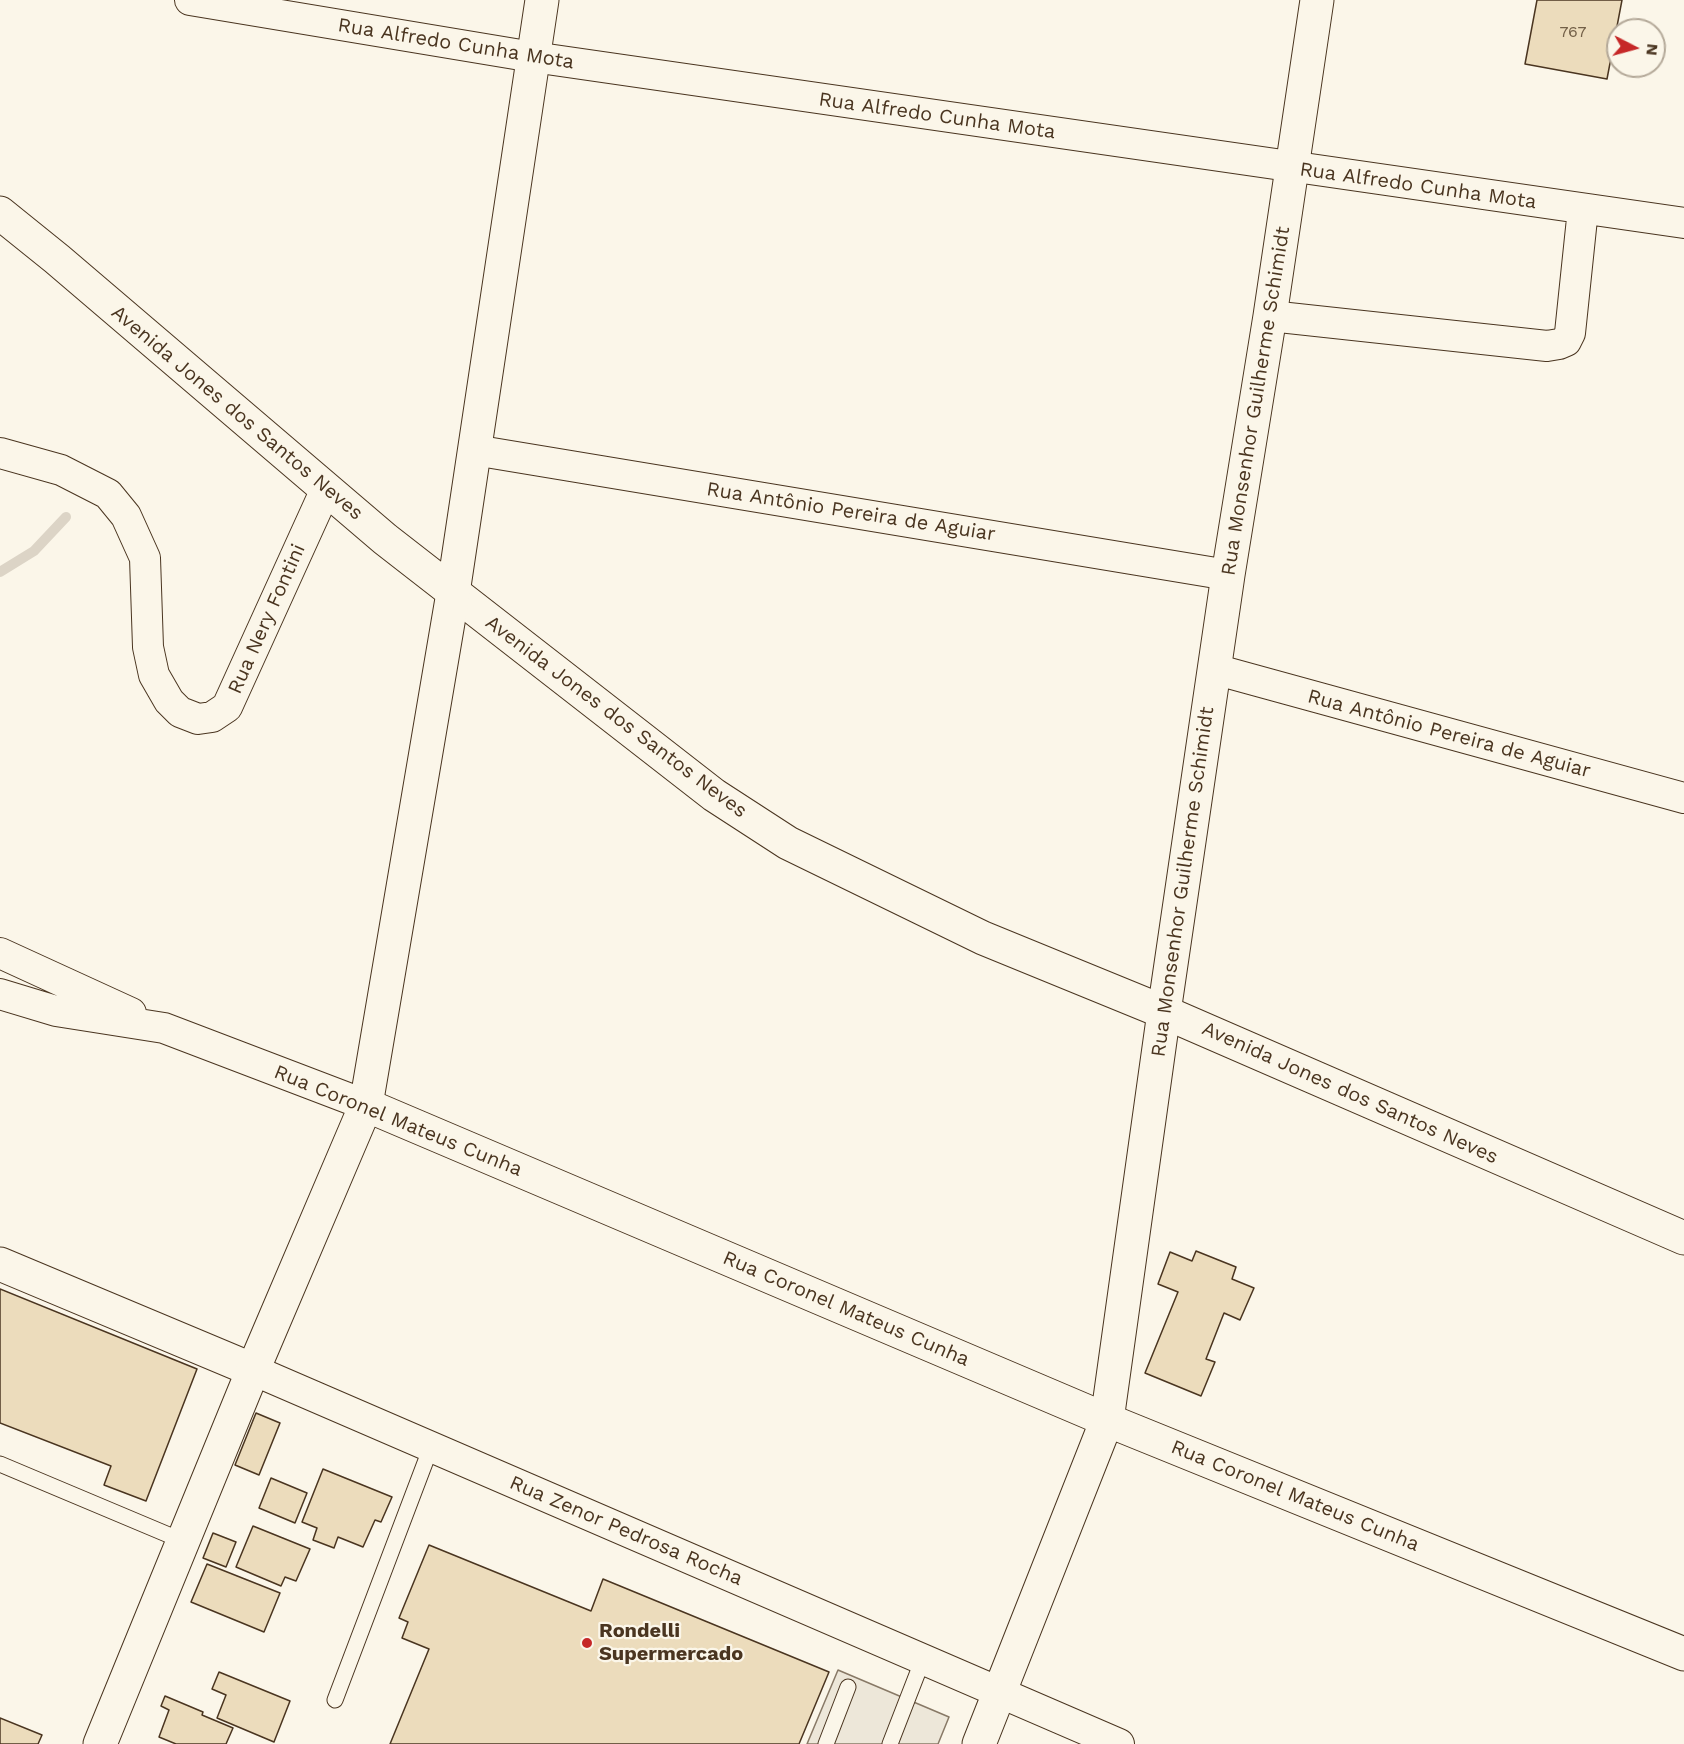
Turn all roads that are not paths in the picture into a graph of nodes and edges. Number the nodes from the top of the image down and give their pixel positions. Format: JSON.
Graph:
{"nodes":[{"id":1,"x":190,"y":0,"type":"edge"},
{"id":2,"x":542,"y":0,"type":"edge"},
{"id":3,"x":1317,"y":0,"type":"edge"},
{"id":4,"x":533,"y":57,"type":"junction"},
{"id":5,"x":1293,"y":168,"type":"junction"},
{"id":6,"x":1583,"y":209,"type":"junction"},
{"id":7,"x":0,"y":213,"type":"edge"},
{"id":8,"x":1684,"y":223,"type":"edge"},
{"id":9,"x":1270,"y":316,"type":"junction"},
{"id":10,"x":474,"y":450,"type":"junction"},
{"id":11,"x":0,"y":453,"type":"edge"},
{"id":12,"x":326,"y":489,"type":"junction"},
{"id":13,"x":1228,"y":575,"type":"junction"},
{"id":14,"x":453,"y":593,"type":"junction"},
{"id":15,"x":1214,"y":669,"type":"junction"},
{"id":16,"x":1684,"y":798,"type":"edge"},
{"id":17,"x":0,"y":953,"type":"edge"},
{"id":18,"x":0,"y":994,"type":"edge"},
{"id":19,"x":1164,"y":1012,"type":"junction"},
{"id":20,"x":164,"y":1028,"type":"junction"},
{"id":21,"x":366,"y":1105,"type":"junction"},
{"id":22,"x":1684,"y":1238,"type":"edge"},
{"id":23,"x":0,"y":1264,"type":"edge"},
{"id":24,"x":253,"y":1370,"type":"junction"},
{"id":25,"x":1107,"y":1420,"type":"junction"},
{"id":26,"x":431,"y":1447,"type":"junction"},
{"id":27,"x":0,"y":1464,"type":"edge"},
{"id":28,"x":183,"y":1541,"type":"junction"},
{"id":29,"x":1684,"y":1654,"type":"edge"},
{"id":30,"x":923,"y":1659,"type":"junction"},
{"id":31,"x":848,"y":1687,"type":"dead end"},
{"id":32,"x":1000,"y":1692,"type":"junction"},
{"id":33,"x":335,"y":1700,"type":"dead end"},
{"id":34,"x":100,"y":1744,"type":"edge"},
{"id":35,"x":826,"y":1744,"type":"edge"},
{"id":36,"x":890,"y":1744,"type":"edge"},
{"id":37,"x":979,"y":1744,"type":"edge"},
{"id":38,"x":1119,"y":1744,"type":"edge"}],
"edges":[{"from":1,"to":4,"type":"street","name":"Rua Alfredo Cunha Mota"},
{"from":2,"to":4,"type":"street"},
{"from":3,"to":5,"type":"street","name":"Rua Monsenhor Guilherme Schimidt"},
{"from":4,"to":5,"type":"street","name":"Rua Alfredo Cunha Mota"},
{"from":4,"to":10,"type":"street"},
{"from":5,"to":6,"type":"street","name":"Rua Alfredo Cunha Mota"},
{"from":5,"to":9,"type":"street","name":"Rua Monsenhor Guilherme Schimidt"},
{"from":6,"to":8,"type":"street","name":"Rua Alfredo Cunha Mota"},
{"from":6,"to":9,"type":"street"},
{"from":7,"to":12,"type":"street","name":"Avenida Jones dos Santos Neves"},
{"from":9,"to":13,"type":"street","name":"Rua Monsenhor Guilherme Schimidt"},
{"from":10,"to":13,"type":"street","name":"Rua Antônio Pereira de Aguiar"},
{"from":10,"to":14,"type":"street"},
{"from":11,"to":12,"type":"street","name":"Rua Nery Fontini"},
{"from":12,"to":14,"type":"street","name":"Avenida Jones dos Santos Neves"},
{"from":13,"to":15,"type":"street","name":"Rua Monsenhor Guilherme Schimidt"},
{"from":14,"to":19,"type":"street","name":"Avenida Jones dos Santos Neves"},
{"from":14,"to":21,"type":"street"},
{"from":15,"to":16,"type":"street","name":"Rua Antônio Pereira de Aguiar"},
{"from":15,"to":19,"type":"street","name":"Rua Monsenhor Guilherme Schimidt"},
{"from":17,"to":20,"type":"street"},
{"from":18,"to":20,"type":"street","name":"Rua Coronel Mateus Cunha"},
{"from":19,"to":22,"type":"street","name":"Avenida Jones dos Santos Neves"},
{"from":19,"to":25,"type":"street","name":"Rua Monsenhor Guilherme Schimidt"},
{"from":20,"to":21,"type":"street","name":"Rua Coronel Mateus Cunha"},
{"from":21,"to":24,"type":"street"},
{"from":21,"to":25,"type":"street","name":"Rua Coronel Mateus Cunha"},
{"from":23,"to":24,"type":"street"},
{"from":24,"to":26,"type":"street","name":"Rua Zenor Pedrosa Rocha"},
{"from":24,"to":28,"type":"street"},
{"from":25,"to":29,"type":"street","name":"Rua Coronel Mateus Cunha"},
{"from":25,"to":32,"type":"street","name":"Rua Monsenhor Guilherme Schimidt"},
{"from":26,"to":30,"type":"street","name":"Rua Zenor Pedrosa Rocha"},
{"from":26,"to":33,"type":"lane"},
{"from":27,"to":28,"type":"lane"},
{"from":28,"to":34,"type":"street"},
{"from":30,"to":32,"type":"street","name":"Rua Zenor Pedrosa Rocha"},
{"from":30,"to":36,"type":"lane"},
{"from":31,"to":35,"type":"lane"},
{"from":32,"to":37,"type":"street","name":"Rua Monsenhor Guilherme Schimidt"},
{"from":32,"to":38,"type":"street","name":"Rua Zenor Pedrosa Rocha"}]}
